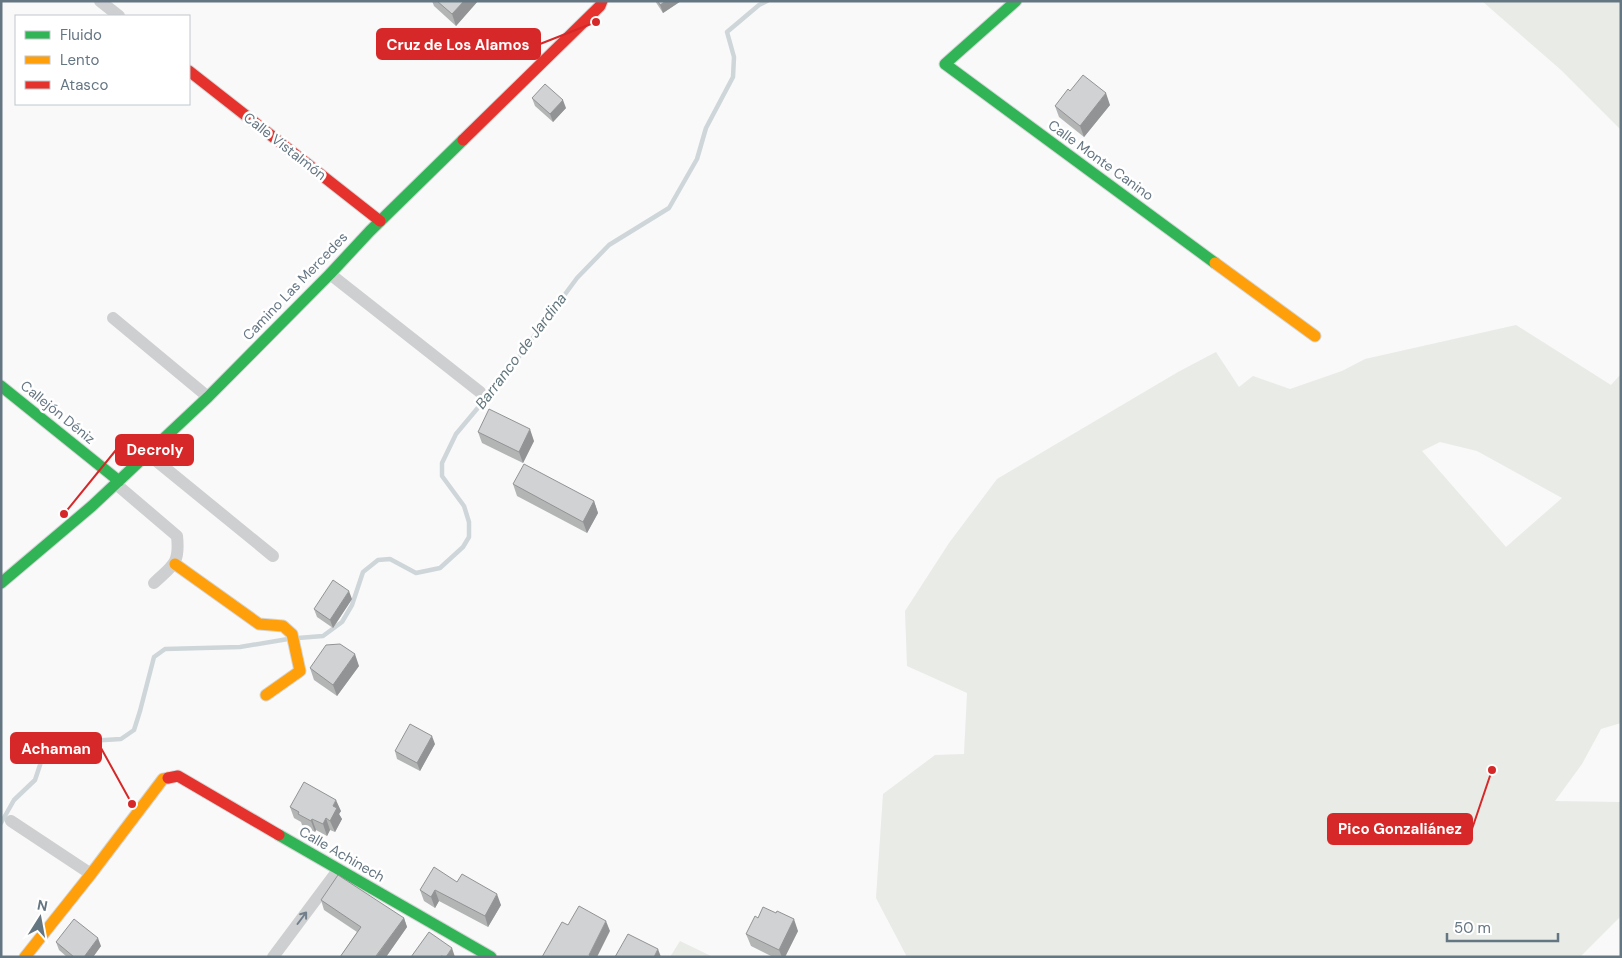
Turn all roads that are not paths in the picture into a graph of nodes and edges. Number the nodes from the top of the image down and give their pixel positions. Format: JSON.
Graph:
{"nodes":[{"id":1,"x":100,"y":1,"type":"edge"},
{"id":2,"x":602,"y":1,"type":"edge"},
{"id":3,"x":1016,"y":1,"type":"edge"},
{"id":4,"x":118,"y":15,"type":"edge"},
{"id":5,"x":190,"y":72,"type":"edge"},
{"id":6,"x":380,"y":221,"type":"junction"},
{"id":7,"x":330,"y":274,"type":"junction"},
{"id":8,"x":113,"y":318,"type":"dead end"},
{"id":9,"x":1315,"y":336,"type":"dead end"},
{"id":10,"x":1,"y":386,"type":"edge"},
{"id":11,"x":480,"y":392,"type":"dead end"},
{"id":12,"x":208,"y":396,"type":"junction"},
{"id":13,"x":148,"y":454,"type":"junction"},
{"id":14,"x":117,"y":483,"type":"junction"},
{"id":15,"x":273,"y":556,"type":"dead end"},
{"id":16,"x":175,"y":564,"type":"junction"},
{"id":17,"x":1,"y":583,"type":"edge"},
{"id":18,"x":154,"y":583,"type":"dead end"},
{"id":19,"x":266,"y":695,"type":"dead end"},
{"id":20,"x":11,"y":821,"type":"dead end"},
{"id":21,"x":338,"y":870,"type":"junction"},
{"id":22,"x":91,"y":874,"type":"junction"},
{"id":23,"x":25,"y":957,"type":"edge"},
{"id":24,"x":273,"y":957,"type":"edge"},
{"id":25,"x":491,"y":957,"type":"edge"}],
"edges":[{"from":1,"to":4,"type":"street"},
{"from":2,"to":6,"type":"street","name":"Camino Las Mercedes"},
{"from":3,"to":9,"type":"street","name":"Calle Monte Canino"},
{"from":5,"to":6,"type":"street","name":"Calle Vistalmón"},
{"from":6,"to":7,"type":"street","name":"Camino Las Mercedes"},
{"from":7,"to":11,"type":"street"},
{"from":7,"to":12,"type":"street","name":"Camino Las Mercedes"},
{"from":8,"to":12,"type":"street"},
{"from":10,"to":14,"type":"street","name":"Callejón Déniz"},
{"from":12,"to":13,"type":"street","name":"Camino Las Mercedes"},
{"from":13,"to":14,"type":"street","name":"Camino Las Mercedes"},
{"from":13,"to":15,"type":"street"},
{"from":14,"to":16,"type":"street"},
{"from":14,"to":17,"type":"street","name":"Camino Las Mercedes"},
{"from":16,"to":18,"type":"street"},
{"from":16,"to":19,"type":"street"},
{"from":20,"to":22,"type":"street"},
{"from":21,"to":22,"type":"street","name":"Calle Achinech"},
{"from":24,"to":21,"type":"street","one_way":true},
{"from":21,"to":25,"type":"street","name":"Calle Achinech"},
{"from":22,"to":23,"type":"street"}]}
